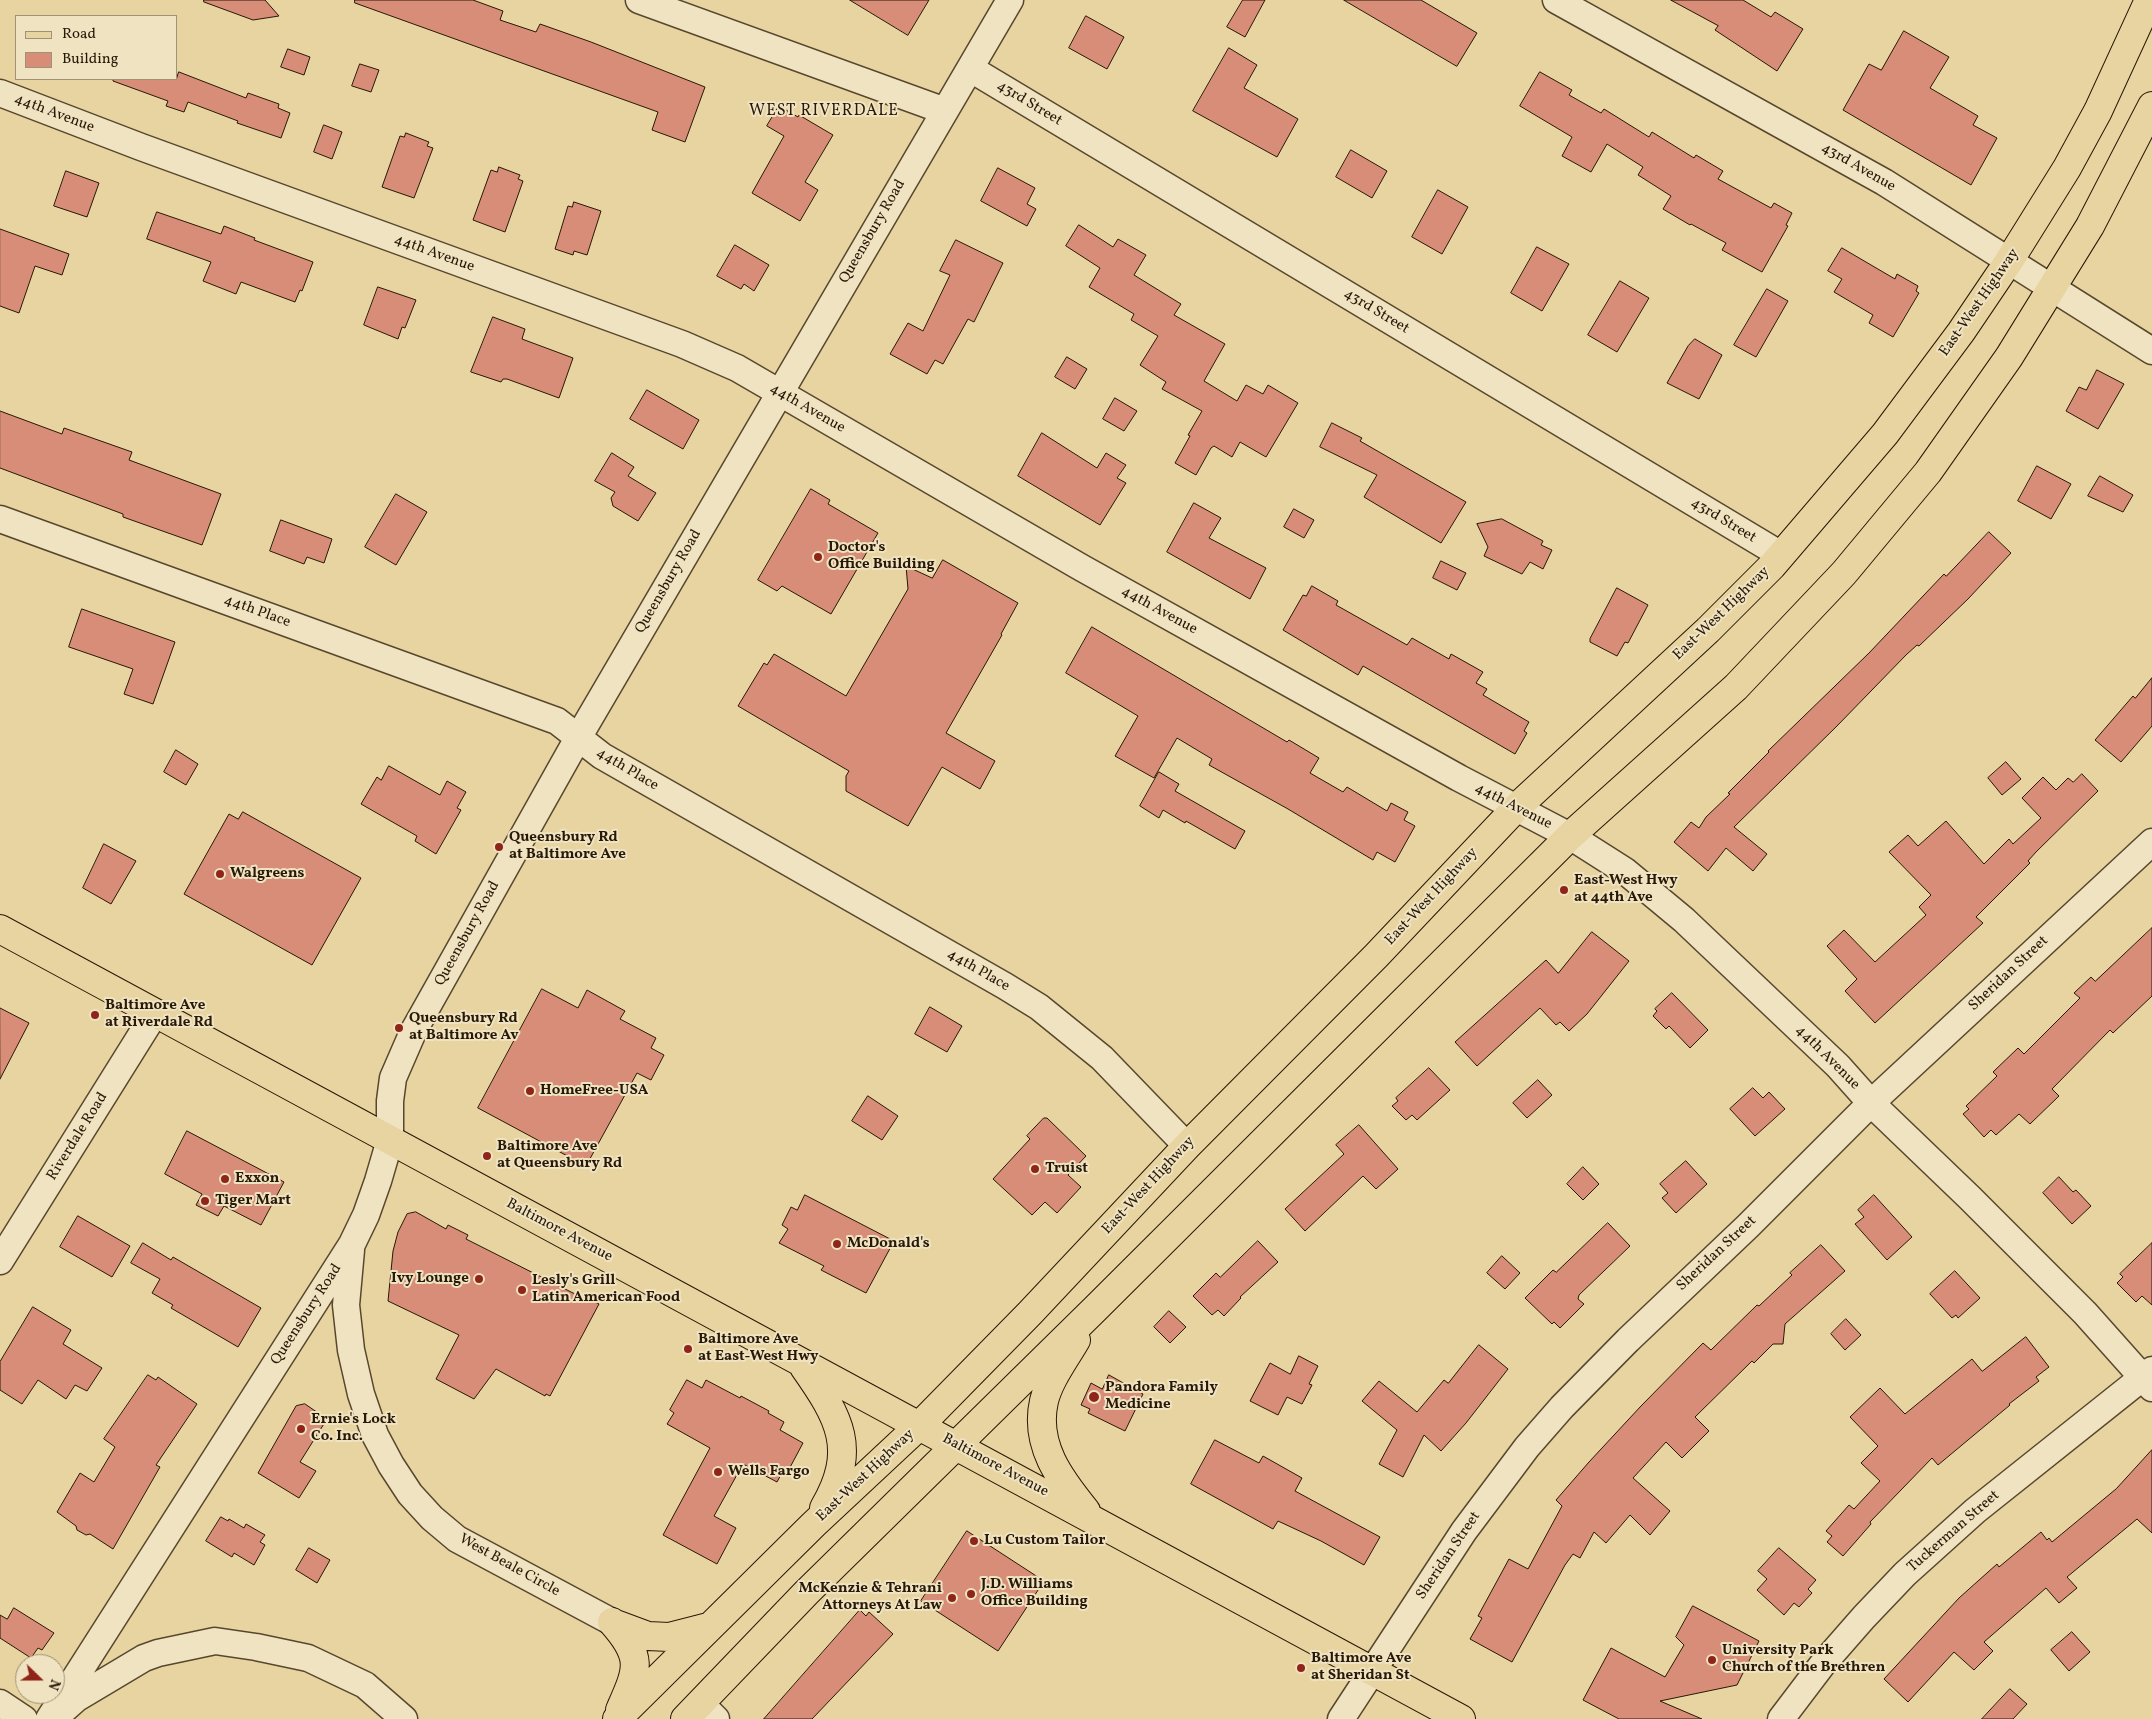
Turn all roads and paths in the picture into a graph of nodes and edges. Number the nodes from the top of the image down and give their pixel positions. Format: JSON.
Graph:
{"nodes":[{"id":1,"x":639,"y":0,"type":"edge"},
{"id":2,"x":1010,"y":0,"type":"edge"},
{"id":3,"x":1556,"y":0,"type":"edge"},
{"id":4,"x":2149,"y":0,"type":"edge"},
{"id":5,"x":971,"y":70,"type":"junction"},
{"id":6,"x":0,"y":93,"type":"edge"},
{"id":7,"x":2152,"y":106,"type":"edge"},
{"id":8,"x":945,"y":110,"type":"junction"},
{"id":9,"x":2009,"y":261,"type":"junction"},
{"id":10,"x":2052,"y":288,"type":"junction"},
{"id":11,"x":2152,"y":351,"type":"edge"},
{"id":12,"x":779,"y":393,"type":"junction"},
{"id":13,"x":0,"y":518,"type":"edge"},
{"id":14,"x":1781,"y":555,"type":"junction"},
{"id":15,"x":578,"y":738,"type":"junction"},
{"id":16,"x":1516,"y":808,"type":"junction"},
{"id":17,"x":1570,"y":836,"type":"junction"},
{"id":18,"x":2152,"y":842,"type":"edge"},
{"id":19,"x":0,"y":929,"type":"edge"},
{"id":20,"x":155,"y":1013,"type":"junction"},
{"id":21,"x":1871,"y":1103,"type":"junction"},
{"id":22,"x":390,"y":1140,"type":"junction"},
{"id":23,"x":1187,"y":1146,"type":"junction"},
{"id":24,"x":352,"y":1244,"type":"junction"},
{"id":25,"x":0,"y":1261,"type":"edge"},
{"id":26,"x":1095,"y":1309,"type":"junction"},
{"id":27,"x":800,"y":1362,"type":"junction"},
{"id":28,"x":2149,"y":1379,"type":"edge"},
{"id":29,"x":919,"y":1426,"type":"junction"},
{"id":30,"x":955,"y":1445,"type":"junction"},
{"id":31,"x":1092,"y":1518,"type":"junction"},
{"id":32,"x":814,"y":1524,"type":"junction"},
{"id":33,"x":612,"y":1622,"type":"junction"},
{"id":34,"x":710,"y":1626,"type":"junction"},
{"id":35,"x":1374,"y":1672,"type":"junction"},
{"id":36,"x":0,"y":1703,"type":"edge"},
{"id":37,"x":701,"y":1714,"type":"edge"},
{"id":38,"x":24,"y":1719,"type":"edge"},
{"id":39,"x":49,"y":1719,"type":"edge"},
{"id":40,"x":54,"y":1719,"type":"edge"},
{"id":41,"x":404,"y":1719,"type":"edge"},
{"id":42,"x":617,"y":1719,"type":"edge"},
{"id":43,"x":1341,"y":1719,"type":"edge"},
{"id":44,"x":1461,"y":1719,"type":"edge"},
{"id":45,"x":1781,"y":1719,"type":"edge"}],
"edges":[{"from":1,"to":8,"type":"street"},
{"from":2,"to":5,"type":"street","name":"Queensbury Road"},
{"from":3,"to":9,"type":"street","name":"43rd Avenue"},
{"from":4,"to":9,"type":"main road","name":"East-West Highway"},
{"from":5,"to":8,"type":"street","name":"Queensbury Road"},
{"from":5,"to":14,"type":"street","name":"43rd Street"},
{"from":6,"to":12,"type":"street","name":"44th Avenue"},
{"from":7,"to":10,"type":"main road"},
{"from":8,"to":12,"type":"street","name":"Queensbury Road"},
{"from":9,"to":10,"type":"street","name":"43rd Avenue"},
{"from":9,"to":14,"type":"main road","name":"East-West Highway"},
{"from":10,"to":11,"type":"street","name":"43rd Avenue"},
{"from":10,"to":17,"type":"main road"},
{"from":12,"to":15,"type":"street","name":"Queensbury Road"},
{"from":12,"to":16,"type":"street","name":"44th Avenue"},
{"from":13,"to":15,"type":"street","name":"44th Place"},
{"from":14,"to":16,"type":"main road","name":"East-West Highway"},
{"from":15,"to":22,"type":"street","name":"Queensbury Road"},
{"from":15,"to":23,"type":"street","name":"44th Place"},
{"from":16,"to":17,"type":"street","name":"44th Avenue"},
{"from":16,"to":23,"type":"main road","name":"East-West Highway"},
{"from":17,"to":21,"type":"street","name":"44th Avenue"},
{"from":17,"to":26,"type":"main road"},
{"from":18,"to":21,"type":"street","name":"Sheridan Street"},
{"from":19,"to":20,"type":"main road","name":"Baltimore Avenue"},
{"from":20,"to":22,"type":"main road","name":"Baltimore Avenue"},
{"from":20,"to":25,"type":"street","name":"Riverdale Road"},
{"from":21,"to":28,"type":"street","name":"44th Avenue"},
{"from":21,"to":35,"type":"street","name":"Sheridan Street"},
{"from":22,"to":24,"type":"street","name":"Queensbury Road"},
{"from":22,"to":27,"type":"main road","name":"Baltimore Avenue"},
{"from":23,"to":29,"type":"main road","name":"East-West Highway"},
{"from":24,"to":33,"type":"street","name":"West Beale Circle"},
{"from":24,"to":39,"type":"street","name":"Queensbury Road"},
{"from":26,"to":30,"type":"main road"},
{"from":26,"to":31,"type":"main road"},
{"from":27,"to":29,"type":"main road","name":"Baltimore Avenue"},
{"from":27,"to":32,"type":"main road"},
{"from":28,"to":45,"type":"street","name":"Tuckerman Street"},
{"from":29,"to":30,"type":"main road","name":"Baltimore Avenue"},
{"from":29,"to":32,"type":"main road","name":"East-West Highway"},
{"from":30,"to":31,"type":"main road","name":"Baltimore Avenue"},
{"from":30,"to":37,"type":"main road"},
{"from":31,"to":35,"type":"main road","name":"Baltimore Avenue"},
{"from":32,"to":34,"type":"main road","name":"East-West Highway"},
{"from":33,"to":34,"type":"main road"},
{"from":33,"to":42,"type":"main road"},
{"from":34,"to":42,"type":"main road","name":"East-West Highway"},
{"from":35,"to":43,"type":"street","name":"Sheridan Street"},
{"from":35,"to":44,"type":"main road","name":"Baltimore Avenue"},
{"from":36,"to":38,"type":"street"},
{"from":40,"to":41,"type":"street"}]}
